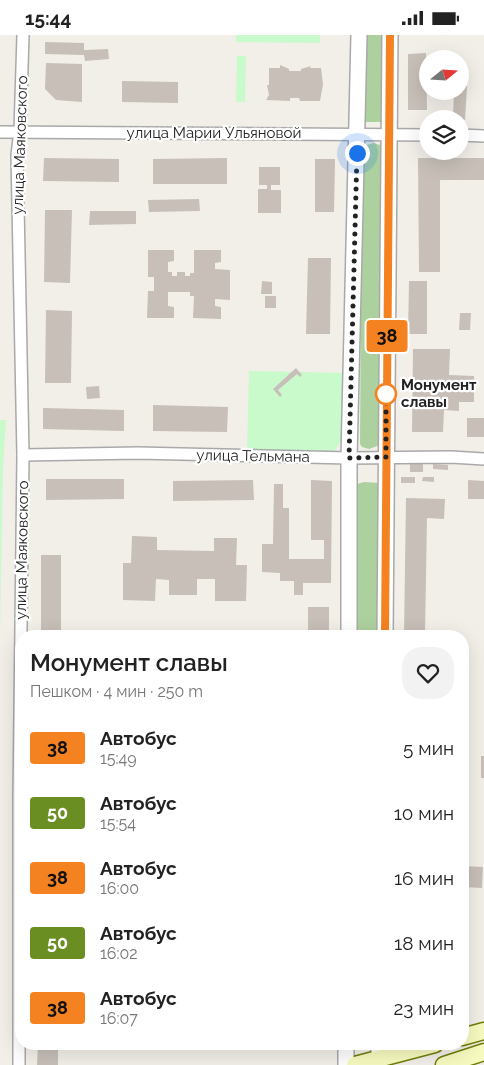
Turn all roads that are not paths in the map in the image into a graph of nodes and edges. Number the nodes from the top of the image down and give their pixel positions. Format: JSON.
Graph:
{"nodes":[{"id":1,"x":22,"y":35,"type":"edge"},
{"id":2,"x":359,"y":35,"type":"edge"},
{"id":3,"x":390,"y":35,"type":"edge"},
{"id":4,"x":20,"y":131,"type":"junction"},
{"id":5,"x":0,"y":132,"type":"edge"},
{"id":6,"x":357,"y":133,"type":"junction"},
{"id":7,"x":388,"y":134,"type":"junction"},
{"id":8,"x":419,"y":135,"type":"edge"},
{"id":9,"x":469,"y":135,"type":"edge"},
{"id":10,"x":484,"y":136,"type":"edge"},
{"id":11,"x":23,"y":455,"type":"junction"},
{"id":12,"x":386,"y":457,"type":"junction"},
{"id":13,"x":349,"y":458,"type":"junction"},
{"id":14,"x":484,"y":459,"type":"edge"},
{"id":15,"x":21,"y":630,"type":"edge"},
{"id":16,"x":349,"y":630,"type":"edge"},
{"id":17,"x":385,"y":630,"type":"edge"},
{"id":18,"x":484,"y":1031,"type":"edge"},
{"id":19,"x":469,"y":1035,"type":"edge"},
{"id":20,"x":19,"y":1050,"type":"edge"},
{"id":21,"x":346,"y":1050,"type":"edge"},
{"id":22,"x":407,"y":1050,"type":"edge"},
{"id":23,"x":484,"y":1052,"type":"edge"},
{"id":24,"x":379,"y":1056,"type":"edge"},
{"id":25,"x":19,"y":1065,"type":"edge"},
{"id":26,"x":346,"y":1065,"type":"edge"},
{"id":27,"x":355,"y":1065,"type":"edge"},
{"id":28,"x":444,"y":1065,"type":"edge"}],
"edges":[{"from":1,"to":4,"type":"street","name":"улица Маяковского"},
{"from":2,"to":6,"type":"street"},
{"from":3,"to":7,"type":"street"},
{"from":4,"to":5,"type":"street","name":"улица Марии Ульяновой"},
{"from":4,"to":6,"type":"street","name":"улица Марии Ульяновой"},
{"from":4,"to":11,"type":"street","name":"улица Маяковского"},
{"from":6,"to":7,"type":"street","name":"улица Марии Ульяновой"},
{"from":6,"to":13,"type":"street"},
{"from":7,"to":8,"type":"street","name":"улица Марии Ульяновой"},
{"from":7,"to":12,"type":"street"},
{"from":9,"to":10,"type":"street"},
{"from":11,"to":13,"type":"street","name":"улица Тельмана"},
{"from":11,"to":15,"type":"street","name":"улица Маяковского"},
{"from":12,"to":13,"type":"street","name":"улица Тельмана"},
{"from":12,"to":14,"type":"street","name":"улица Тельмана"},
{"from":12,"to":17,"type":"street"},
{"from":13,"to":16,"type":"street"},
{"from":18,"to":19,"type":"main road"},
{"from":20,"to":25,"type":"street","name":"улица Маяковского"},
{"from":21,"to":26,"type":"street"},
{"from":22,"to":24,"type":"main road"},
{"from":23,"to":28,"type":"main road"},
{"from":24,"to":27,"type":"main road"}]}
